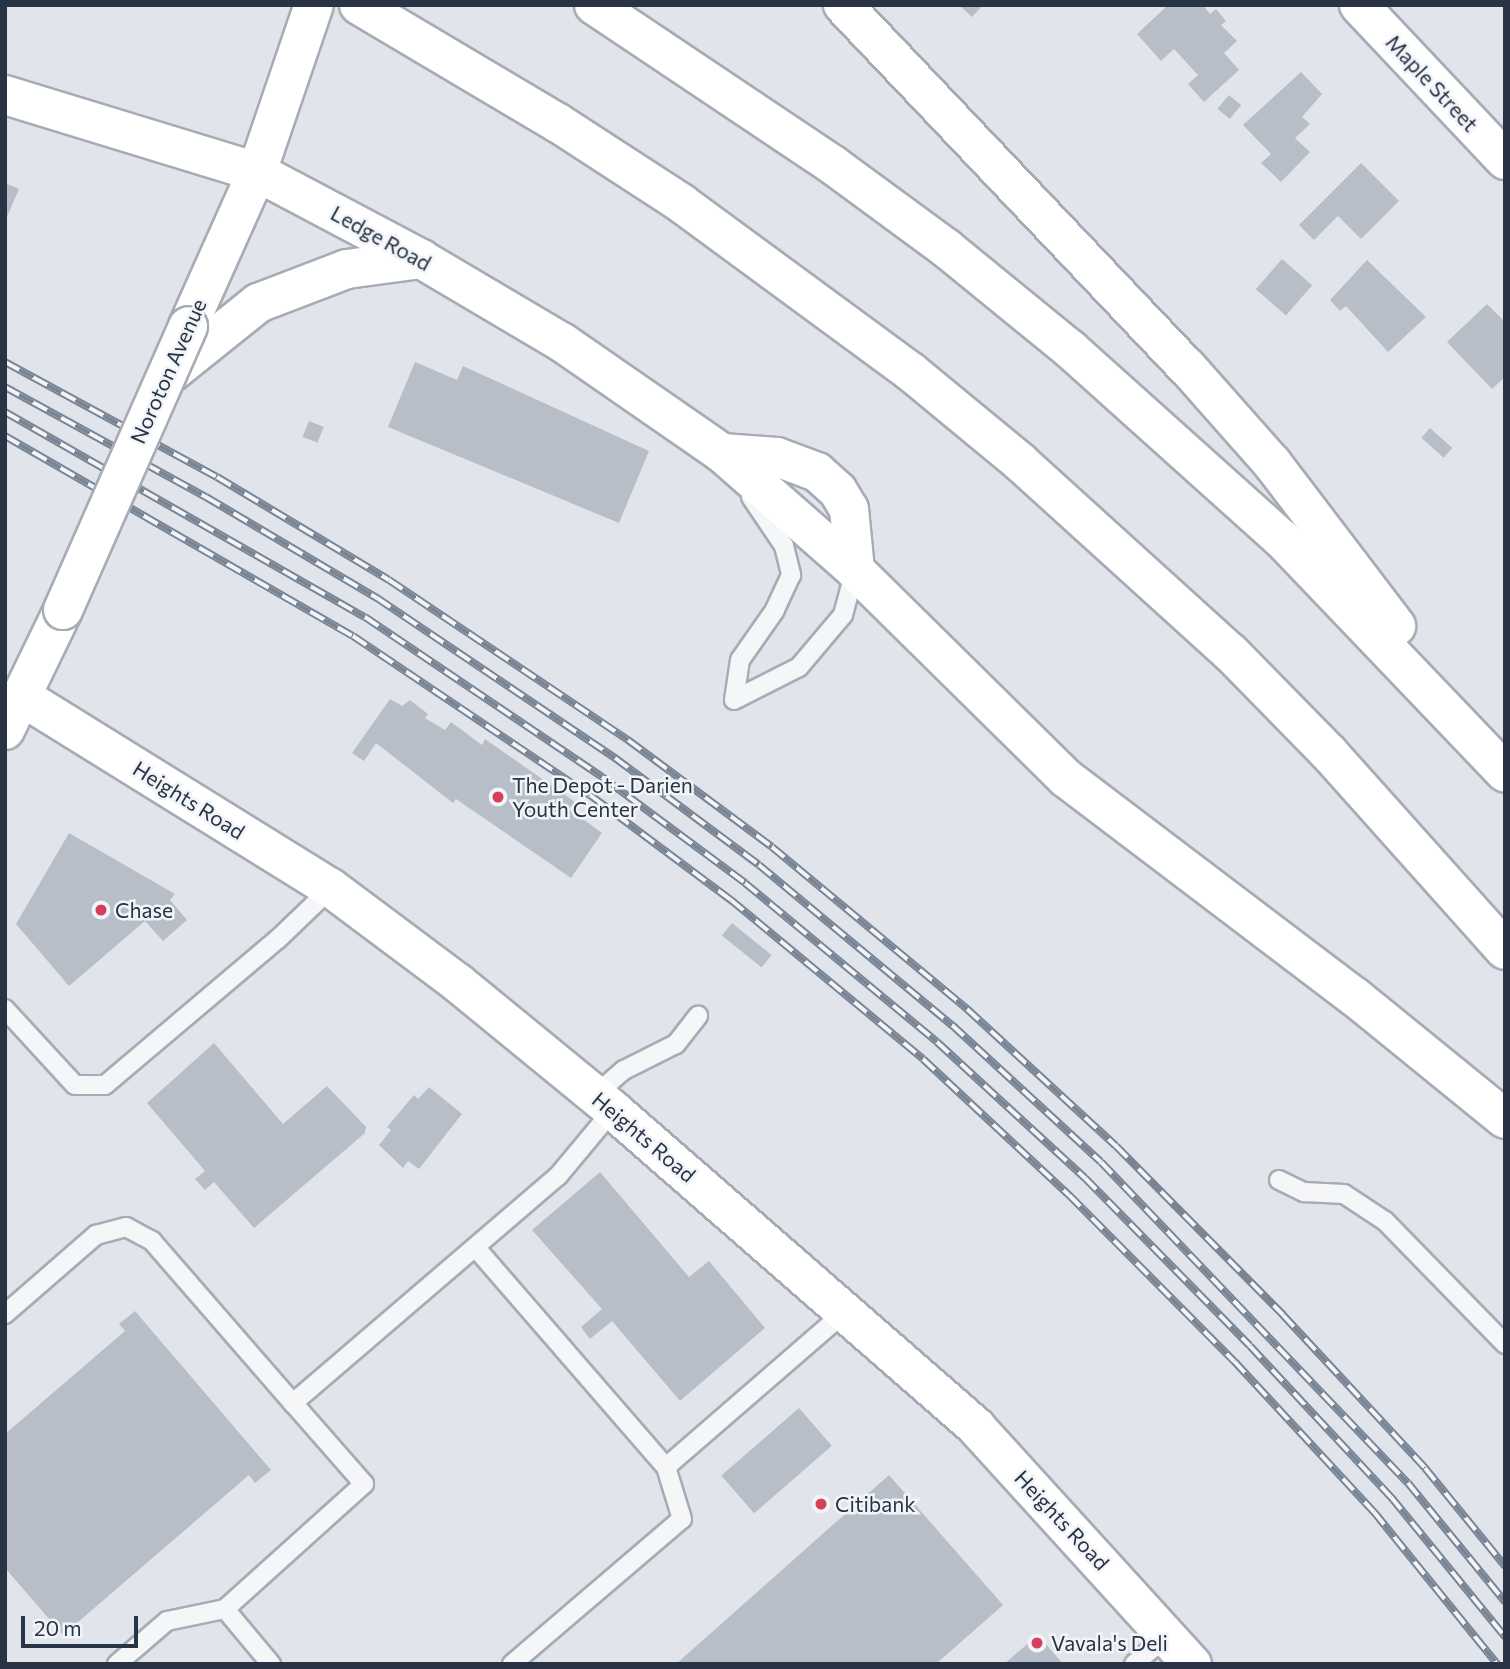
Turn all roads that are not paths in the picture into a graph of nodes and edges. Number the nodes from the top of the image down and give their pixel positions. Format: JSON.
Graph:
{"nodes":[{"id":1,"x":314,"y":5,"type":"edge"},
{"id":2,"x":359,"y":5,"type":"edge"},
{"id":3,"x":594,"y":5,"type":"edge"},
{"id":4,"x":844,"y":5,"type":"edge"},
{"id":5,"x":1359,"y":5,"type":"edge"},
{"id":6,"x":5,"y":95,"type":"edge"},
{"id":7,"x":1505,"y":160,"type":"edge"},
{"id":8,"x":257,"y":172,"type":"junction"},
{"id":9,"x":421,"y":259,"type":"junction"},
{"id":10,"x":166,"y":376,"type":"junction"},
{"id":11,"x":722,"y":453,"type":"junction"},
{"id":12,"x":855,"y":570,"type":"junction"},
{"id":13,"x":12,"y":706,"type":"edge"},
{"id":14,"x":1494,"y":759,"type":"edge"},
{"id":15,"x":331,"y":888,"type":"junction"},
{"id":16,"x":1505,"y":950,"type":"edge"},
{"id":17,"x":5,"y":1009,"type":"edge"},
{"id":18,"x":698,"y":1016,"type":"dead end"},
{"id":19,"x":604,"y":1102,"type":"junction"},
{"id":20,"x":1505,"y":1119,"type":"edge"},
{"id":21,"x":1279,"y":1180,"type":"dead end"},
{"id":22,"x":476,"y":1248,"type":"junction"},
{"id":23,"x":847,"y":1310,"type":"junction"},
{"id":24,"x":5,"y":1314,"type":"edge"},
{"id":25,"x":1505,"y":1344,"type":"edge"},
{"id":26,"x":293,"y":1403,"type":"junction"},
{"id":27,"x":667,"y":1467,"type":"junction"},
{"id":28,"x":225,"y":1609,"type":"junction"},
{"id":29,"x":1167,"y":1636,"type":"junction"},
{"id":30,"x":117,"y":1664,"type":"edge"},
{"id":31,"x":271,"y":1664,"type":"edge"},
{"id":32,"x":512,"y":1664,"type":"edge"},
{"id":33,"x":1134,"y":1664,"type":"edge"},
{"id":34,"x":1192,"y":1664,"type":"edge"}],
"edges":[{"from":1,"to":8,"type":"main road","name":"Noroton Avenue"},
{"from":2,"to":16,"type":"main road"},
{"from":3,"to":14,"type":"main road"},
{"from":4,"to":14,"type":"main road"},
{"from":5,"to":7,"type":"main road","name":"Maple Street"},
{"from":6,"to":8,"type":"main road","name":"Ledge Road"},
{"from":8,"to":9,"type":"main road","name":"Ledge Road"},
{"from":8,"to":10,"type":"main road","name":"Noroton Avenue","bridge":true},
{"from":9,"to":10,"type":"main road"},
{"from":9,"to":11,"type":"main road","name":"Ledge Road"},
{"from":10,"to":13,"type":"main road","name":"Noroton Avenue","bridge":true},
{"from":11,"to":12,"type":"main road"},
{"from":11,"to":12,"type":"lane"},
{"from":12,"to":20,"type":"main road"},
{"from":13,"to":15,"type":"main road","name":"Heights Road"},
{"from":15,"to":17,"type":"lane"},
{"from":15,"to":19,"type":"main road","name":"Heights Road"},
{"from":18,"to":19,"type":"lane"},
{"from":19,"to":22,"type":"lane"},
{"from":19,"to":23,"type":"main road","name":"Heights Road"},
{"from":21,"to":25,"type":"lane"},
{"from":22,"to":26,"type":"lane"},
{"from":22,"to":27,"type":"lane"},
{"from":23,"to":27,"type":"lane"},
{"from":23,"to":29,"type":"main road","name":"Heights Road"},
{"from":24,"to":26,"type":"lane"},
{"from":26,"to":28,"type":"lane"},
{"from":27,"to":32,"type":"lane"},
{"from":28,"to":30,"type":"lane"},
{"from":28,"to":31,"type":"lane"},
{"from":29,"to":33,"type":"lane"},
{"from":29,"to":34,"type":"main road","name":"Heights Road"}]}
